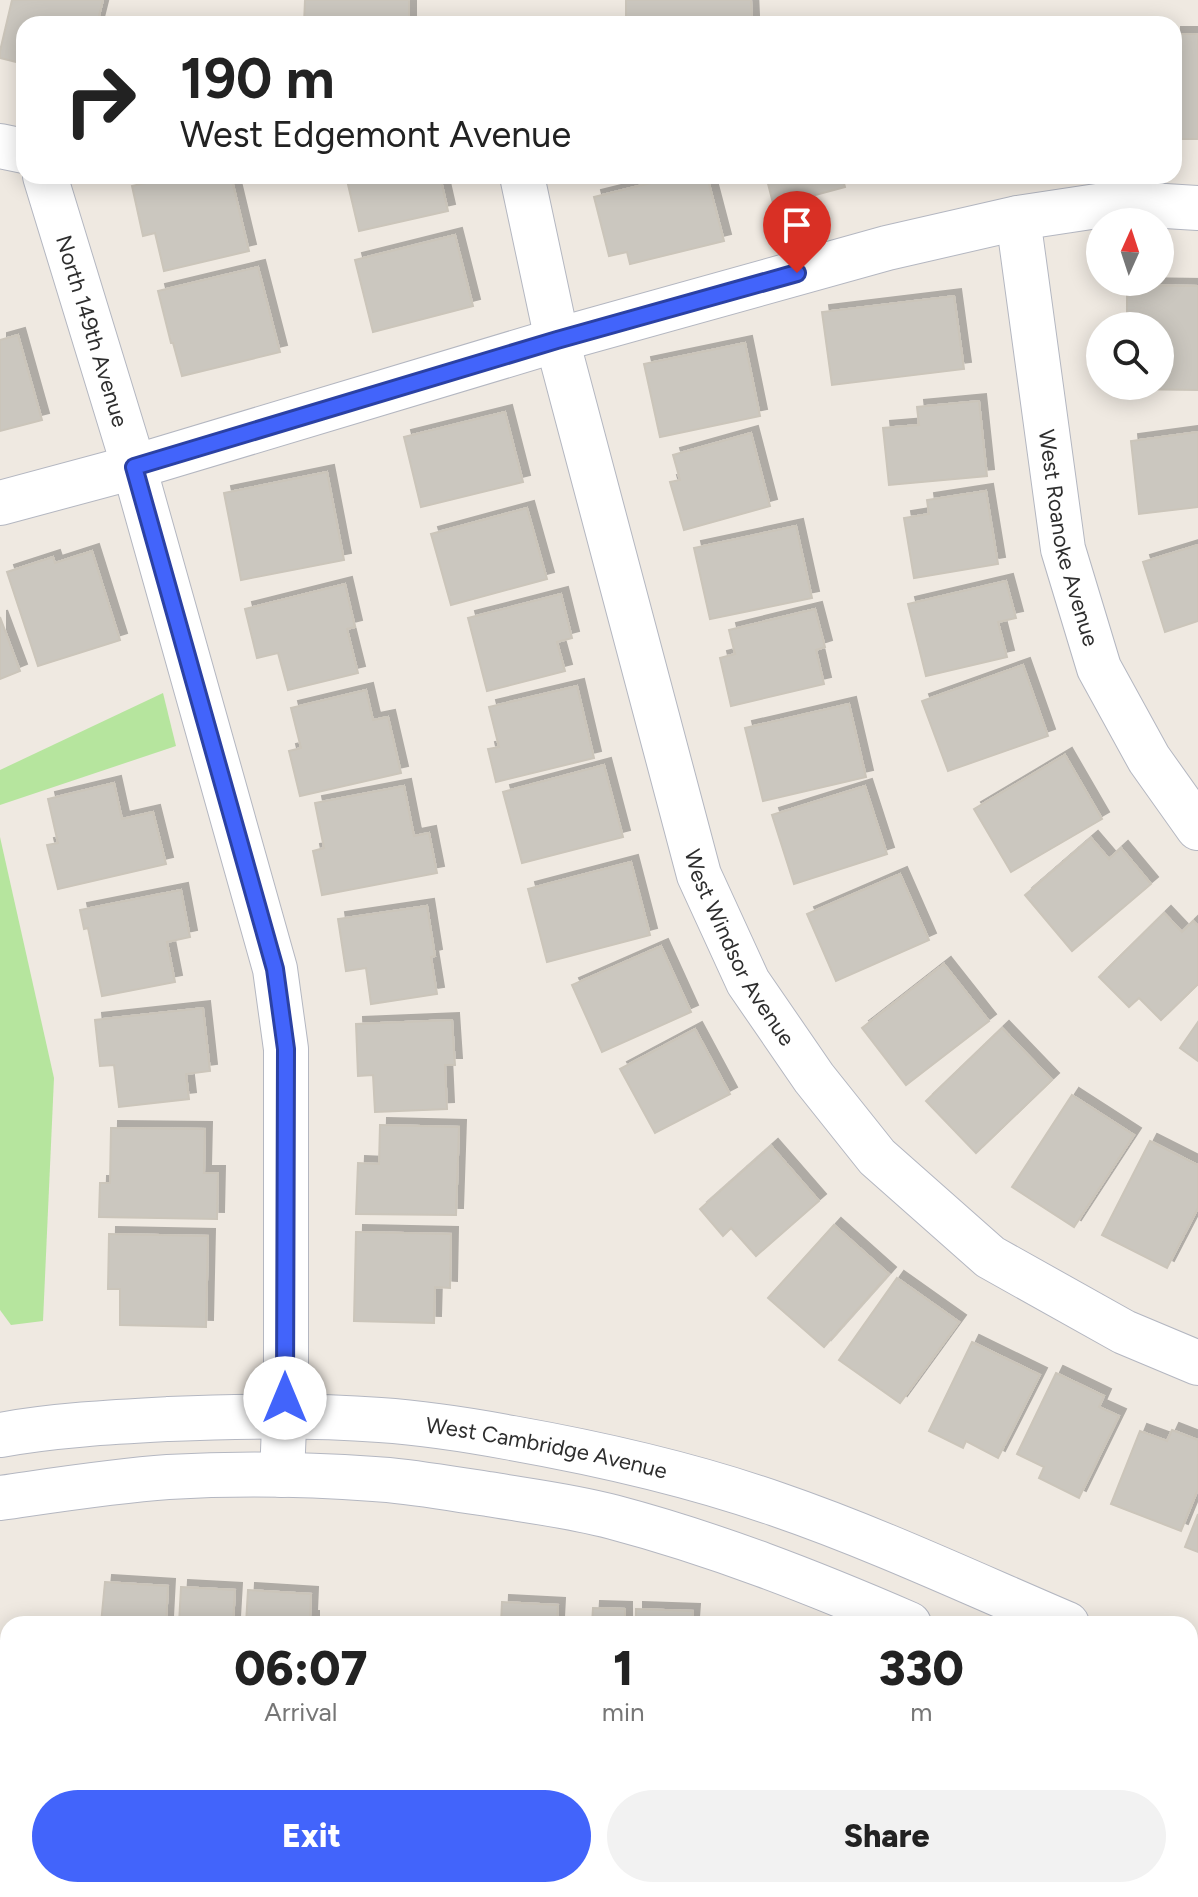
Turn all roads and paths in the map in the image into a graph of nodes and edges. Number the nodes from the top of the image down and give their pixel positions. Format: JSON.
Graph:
{"nodes":[{"id":1,"x":47,"y":184,"type":"edge"},
{"id":2,"x":524,"y":184,"type":"edge"},
{"id":3,"x":1198,"y":208,"type":"edge"},
{"id":4,"x":1018,"y":218,"type":"junction"},
{"id":5,"x":557,"y":340,"type":"junction"},
{"id":6,"x":134,"y":467,"type":"junction"},
{"id":7,"x":0,"y":503,"type":"edge"},
{"id":8,"x":1198,"y":828,"type":"edge"},
{"id":9,"x":1198,"y":1363,"type":"edge"},
{"id":10,"x":285,"y":1416,"type":"junction"},
{"id":11,"x":0,"y":1435,"type":"edge"},
{"id":12,"x":282,"y":1475,"type":"junction"},
{"id":13,"x":0,"y":1498,"type":"edge"},
{"id":14,"x":890,"y":1616,"type":"edge"},
{"id":15,"x":1048,"y":1616,"type":"edge"}],
"edges":[{"from":1,"to":6,"type":"street","name":"North 149th Avenue"},
{"from":2,"to":5,"type":"street","name":"West Windsor Avenue"},
{"from":3,"to":4,"type":"street"},
{"from":4,"to":5,"type":"street"},
{"from":4,"to":8,"type":"street","name":"West Roanoke Avenue"},
{"from":5,"to":6,"type":"street"},
{"from":5,"to":9,"type":"street","name":"West Windsor Avenue"},
{"from":6,"to":7,"type":"street"},
{"from":6,"to":10,"type":"street","name":"North 149th Avenue"},
{"from":10,"to":11,"type":"street","name":"West Cambridge Avenue"},
{"from":10,"to":12,"type":"street","name":"North 149th Avenue"},
{"from":10,"to":15,"type":"street","name":"West Cambridge Avenue"},
{"from":12,"to":13,"type":"street"},
{"from":12,"to":14,"type":"street"}]}
